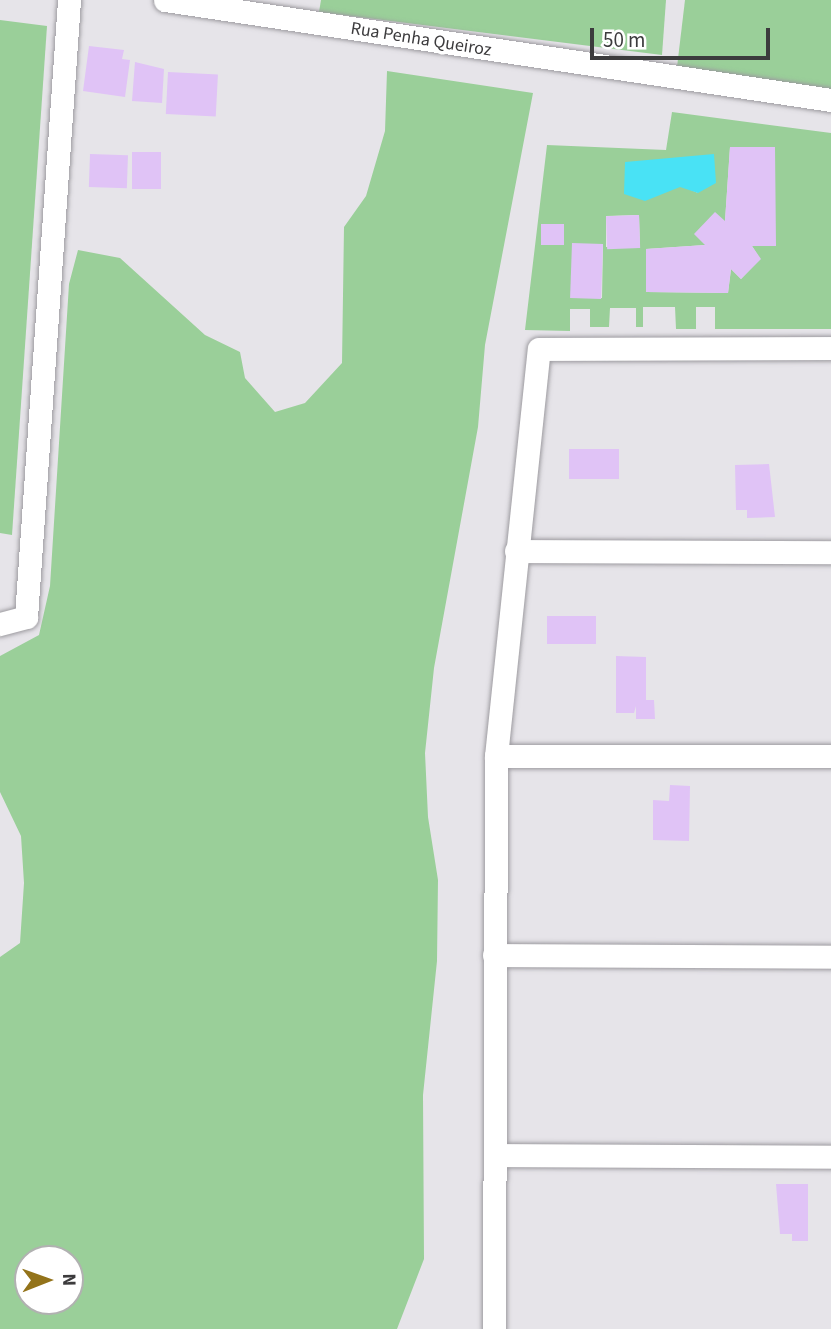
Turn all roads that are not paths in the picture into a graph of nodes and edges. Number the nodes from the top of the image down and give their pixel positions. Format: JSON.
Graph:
{"nodes":[{"id":1,"x":69,"y":0,"type":"edge"},
{"id":2,"x":165,"y":0,"type":"edge"},
{"id":3,"x":831,"y":100,"type":"edge"},
{"id":4,"x":831,"y":348,"type":"edge"},
{"id":5,"x":516,"y":551,"type":"junction"},
{"id":6,"x":831,"y":552,"type":"edge"},
{"id":7,"x":0,"y":625,"type":"edge"},
{"id":8,"x":831,"y":755,"type":"edge"},
{"id":9,"x":496,"y":756,"type":"junction"},
{"id":10,"x":495,"y":955,"type":"junction"},
{"id":11,"x":831,"y":957,"type":"edge"},
{"id":12,"x":495,"y":1155,"type":"junction"},
{"id":13,"x":831,"y":1157,"type":"edge"},
{"id":14,"x":494,"y":1329,"type":"edge"}],
"edges":[{"from":1,"to":7,"type":"street"},
{"from":2,"to":3,"type":"street","name":"Rua Penha Queiroz"},
{"from":4,"to":5,"type":"street"},
{"from":5,"to":6,"type":"street"},
{"from":5,"to":9,"type":"street"},
{"from":8,"to":9,"type":"street"},
{"from":9,"to":10,"type":"street"},
{"from":10,"to":11,"type":"street"},
{"from":10,"to":12,"type":"street"},
{"from":12,"to":13,"type":"street"},
{"from":12,"to":14,"type":"street"}]}
